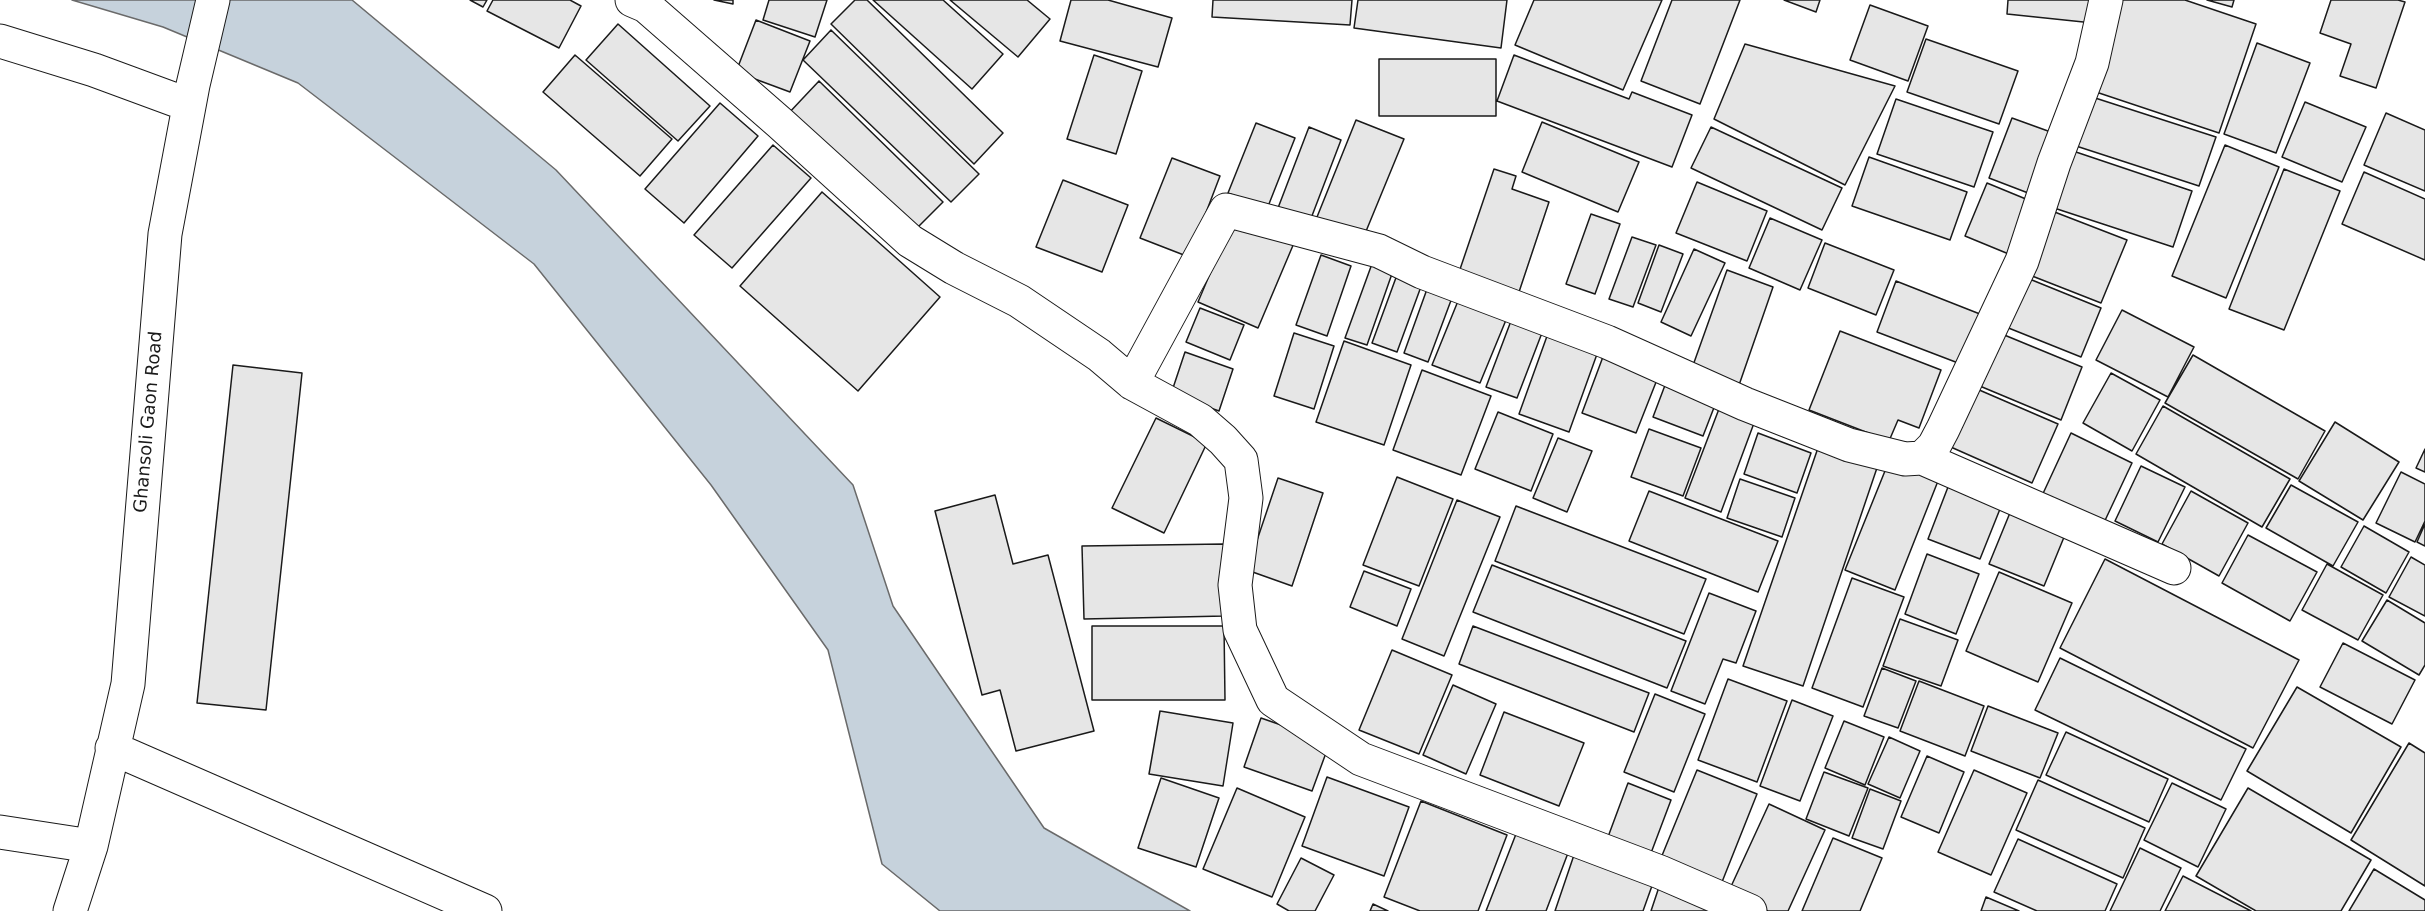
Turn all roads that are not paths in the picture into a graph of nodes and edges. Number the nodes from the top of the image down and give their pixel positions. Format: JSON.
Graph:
{"nodes":[{"id":1,"x":213,"y":0,"type":"edge"},
{"id":2,"x":632,"y":0,"type":"edge"},
{"id":3,"x":2106,"y":0,"type":"edge"},
{"id":4,"x":0,"y":41,"type":"edge"},
{"id":5,"x":191,"y":95,"type":"junction"},
{"id":6,"x":1132,"y":383,"type":"junction"},
{"id":7,"x":1922,"y":458,"type":"junction"},
{"id":8,"x":2174,"y":568,"type":"dead end"},
{"id":9,"x":112,"y":748,"type":"junction"},
{"id":10,"x":0,"y":832,"type":"edge"},
{"id":11,"x":91,"y":846,"type":"junction"},
{"id":12,"x":70,"y":911,"type":"edge"},
{"id":13,"x":485,"y":911,"type":"edge"},
{"id":14,"x":1750,"y":911,"type":"edge"}],
"edges":[{"from":1,"to":5,"type":"street","name":"Ghansoli Gaon Road"},
{"from":2,"to":6,"type":"street"},
{"from":3,"to":7,"type":"street"},
{"from":4,"to":5,"type":"street"},
{"from":5,"to":9,"type":"street","name":"Ghansoli Gaon Road"},
{"from":6,"to":7,"type":"street"},
{"from":6,"to":14,"type":"street"},
{"from":7,"to":8,"type":"street"},
{"from":9,"to":11,"type":"street","name":"Ghansoli Gaon Road"},
{"from":9,"to":13,"type":"street"},
{"from":10,"to":11,"type":"street"},
{"from":11,"to":12,"type":"street","name":"Ghansoli Gaon Road"}]}
